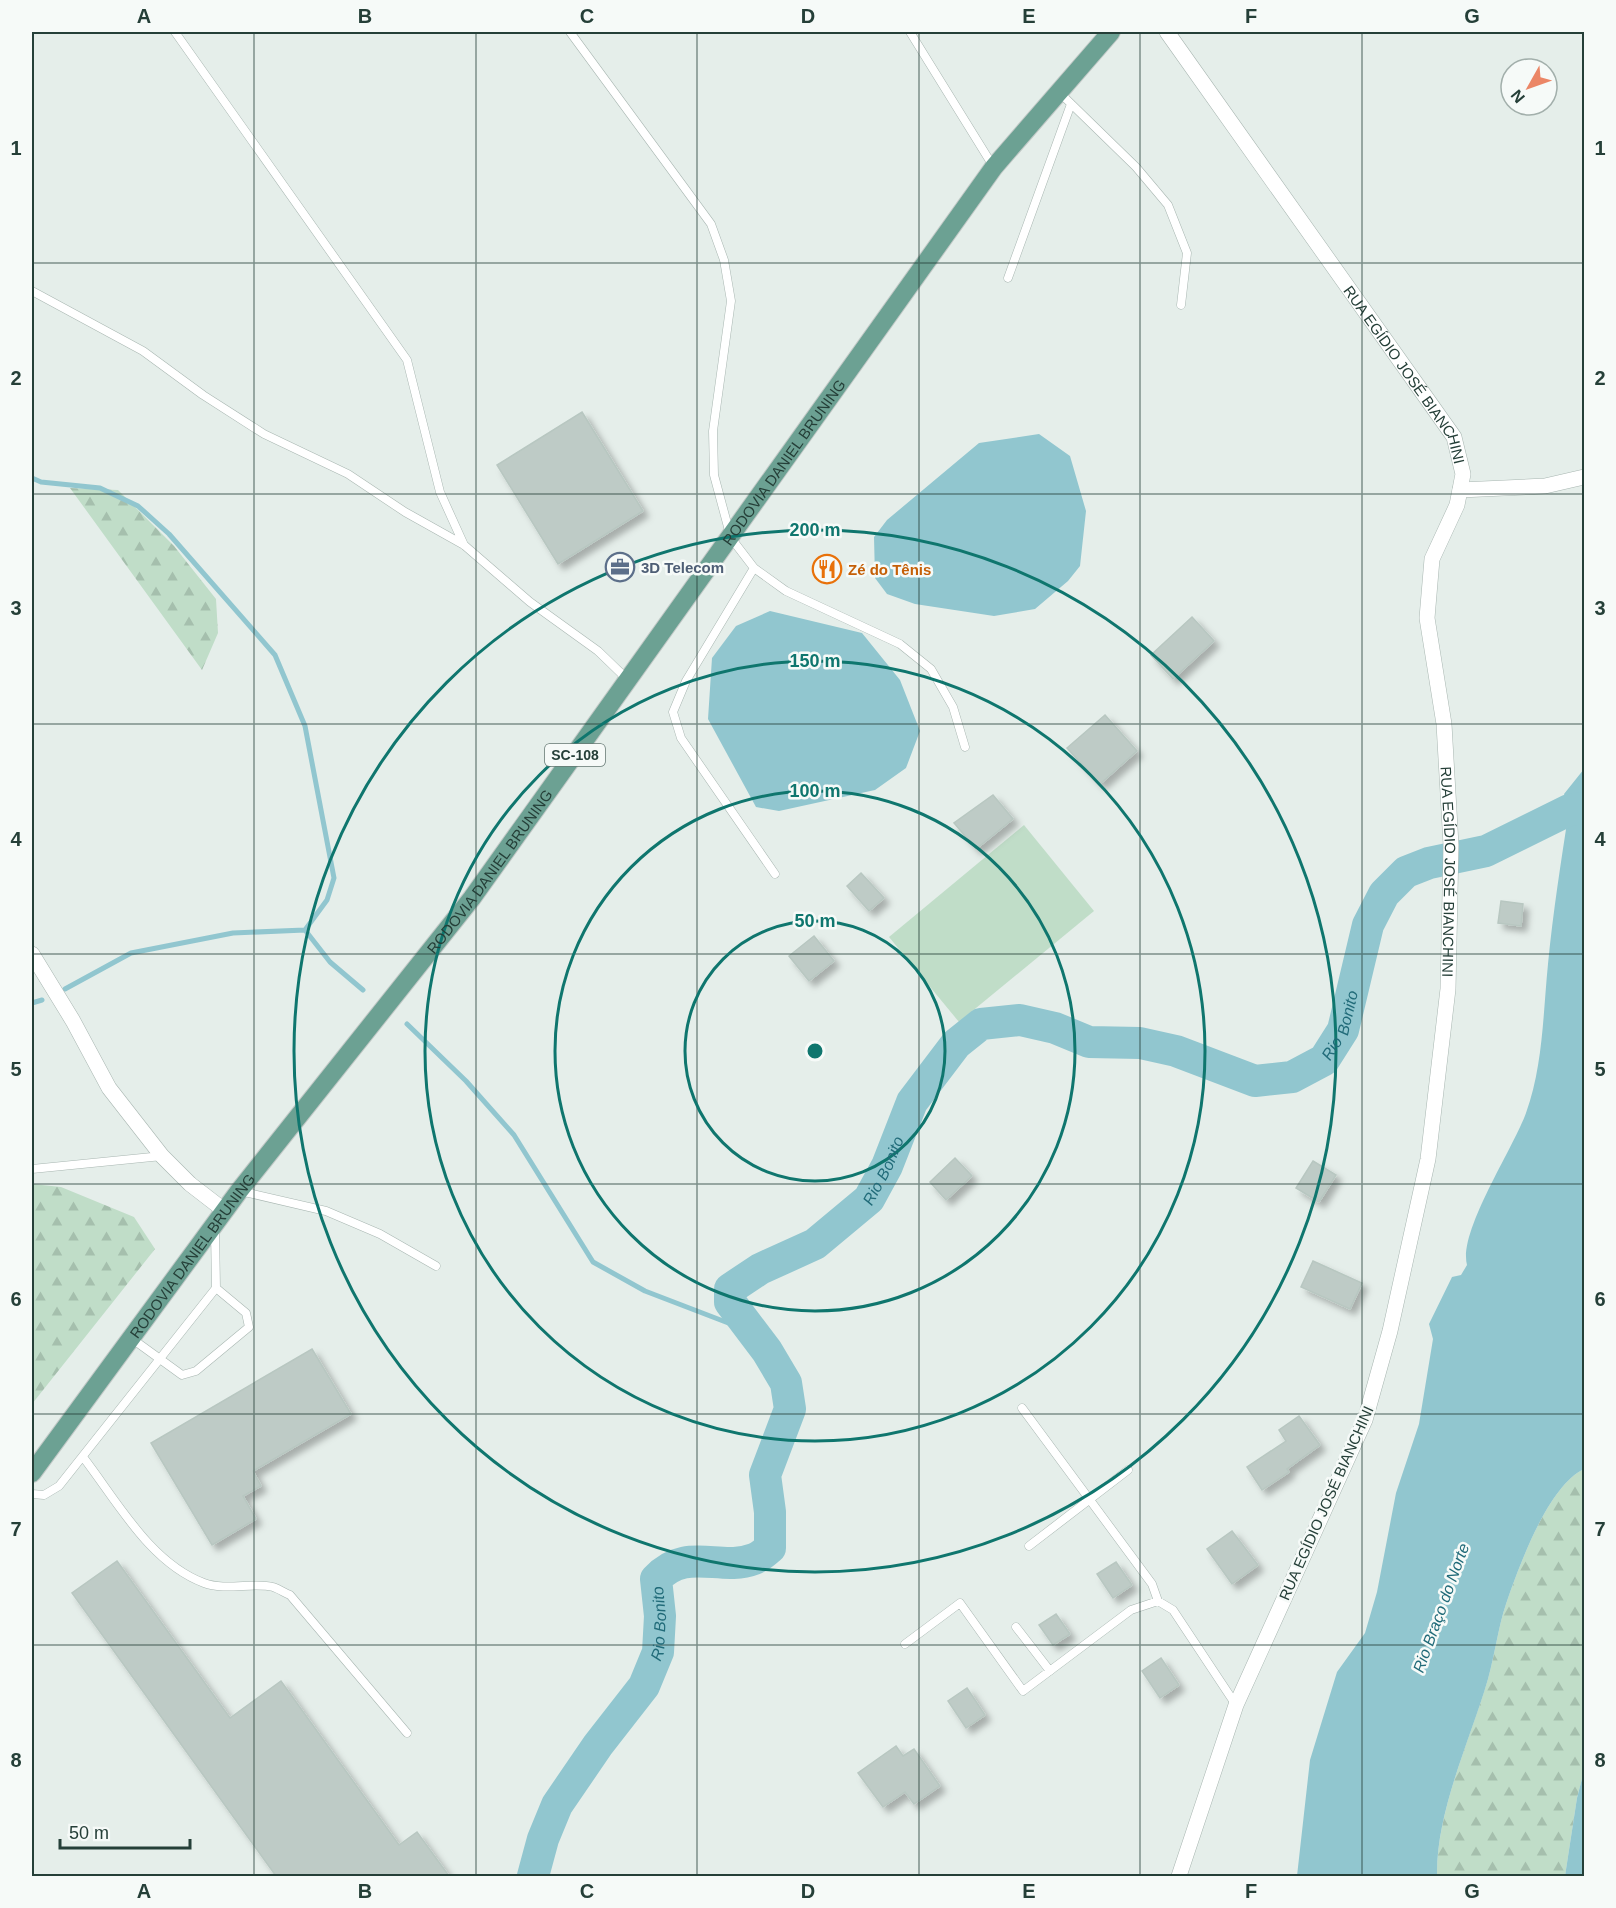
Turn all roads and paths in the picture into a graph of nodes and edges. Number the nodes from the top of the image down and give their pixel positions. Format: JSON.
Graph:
{"nodes":[{"id":1,"x":175,"y":32,"type":"edge"},
{"id":2,"x":570,"y":32,"type":"edge"},
{"id":3,"x":910,"y":32,"type":"edge"},
{"id":4,"x":1111,"y":32,"type":"edge"},
{"id":5,"x":1167,"y":32,"type":"edge"},
{"id":6,"x":1065,"y":98,"type":"junction"},
{"id":7,"x":994,"y":167,"type":"junction"},
{"id":8,"x":1008,"y":278,"type":"dead end"},
{"id":9,"x":32,"y":291,"type":"edge"},
{"id":10,"x":1181,"y":305,"type":"dead end"},
{"id":11,"x":1584,"y":477,"type":"edge"},
{"id":12,"x":1460,"y":489,"type":"junction"},
{"id":13,"x":731,"y":538,"type":"junction"},
{"id":14,"x":464,"y":545,"type":"junction"},
{"id":15,"x":754,"y":568,"type":"junction"},
{"id":16,"x":629,"y":681,"type":"junction"},
{"id":17,"x":965,"y":747,"type":"dead end"},
{"id":18,"x":775,"y":874,"type":"dead end"},
{"id":19,"x":32,"y":954,"type":"edge"},
{"id":20,"x":162,"y":1156,"type":"junction"},
{"id":21,"x":32,"y":1169,"type":"edge"},
{"id":22,"x":239,"y":1191,"type":"junction"},
{"id":23,"x":220,"y":1218,"type":"junction"},
{"id":24,"x":436,"y":1266,"type":"dead end"},
{"id":25,"x":216,"y":1288,"type":"junction"},
{"id":26,"x":131,"y":1338,"type":"junction"},
{"id":27,"x":160,"y":1361,"type":"junction"},
{"id":28,"x":1022,"y":1408,"type":"dead end"},
{"id":29,"x":84,"y":1457,"type":"junction"},
{"id":30,"x":1128,"y":1470,"type":"dead end"},
{"id":31,"x":32,"y":1473,"type":"edge"},
{"id":32,"x":32,"y":1494,"type":"edge"},
{"id":33,"x":1090,"y":1500,"type":"junction"},
{"id":34,"x":1029,"y":1546,"type":"dead end"},
{"id":35,"x":1158,"y":1601,"type":"junction"},
{"id":36,"x":1016,"y":1627,"type":"dead end"},
{"id":37,"x":905,"y":1644,"type":"dead end"},
{"id":38,"x":1050,"y":1671,"type":"junction"},
{"id":39,"x":1236,"y":1705,"type":"junction"},
{"id":40,"x":406,"y":1732,"type":"dead end"},
{"id":41,"x":1179,"y":1876,"type":"edge"}],
"edges":[{"from":1,"to":14,"type":"lane"},
{"from":2,"to":13,"type":"lane"},
{"from":3,"to":7,"type":"lane"},
{"from":4,"to":6,"type":"main road","name":"RODOVIA DANIEL BRUNING","number":"SC-108"},
{"from":5,"to":12,"type":"street","name":"RUA EGÍDIO JOSÉ BIANCHINI"},
{"from":6,"to":7,"type":"main road","name":"RODOVIA DANIEL BRUNING","number":"SC-108"},
{"from":6,"to":8,"type":"lane"},
{"from":6,"to":10,"type":"lane"},
{"from":7,"to":13,"type":"main road","name":"RODOVIA DANIEL BRUNING","number":"SC-108"},
{"from":9,"to":14,"type":"lane"},
{"from":11,"to":12,"type":"street"},
{"from":12,"to":39,"type":"street","name":"RUA EGÍDIO JOSÉ BIANCHINI"},
{"from":13,"to":15,"type":"lane"},
{"from":13,"to":16,"type":"main road","name":"RODOVIA DANIEL BRUNING","number":"SC-108"},
{"from":14,"to":16,"type":"lane"},
{"from":15,"to":17,"type":"lane"},
{"from":15,"to":18,"type":"lane"},
{"from":16,"to":22,"type":"main road","name":"RODOVIA DANIEL BRUNING","number":"SC-108"},
{"from":19,"to":20,"type":"street"},
{"from":20,"to":21,"type":"lane"},
{"from":20,"to":23,"type":"street"},
{"from":22,"to":23,"type":"main road","name":"RODOVIA DANIEL BRUNING","number":"SC-108"},
{"from":22,"to":24,"type":"lane"},
{"from":23,"to":25,"type":"lane"},
{"from":23,"to":26,"type":"main road","name":"RODOVIA DANIEL BRUNING","number":"SC-108"},
{"from":25,"to":27,"type":"lane"},
{"from":25,"to":27,"type":"lane"},
{"from":26,"to":27,"type":"lane"},
{"from":26,"to":31,"type":"main road","name":"RODOVIA DANIEL BRUNING","number":"SC-108"},
{"from":27,"to":29,"type":"lane"},
{"from":28,"to":33,"type":"lane"},
{"from":29,"to":32,"type":"lane"},
{"from":29,"to":40,"type":"lane"},
{"from":30,"to":33,"type":"lane"},
{"from":33,"to":34,"type":"lane"},
{"from":33,"to":35,"type":"lane"},
{"from":35,"to":38,"type":"lane"},
{"from":35,"to":39,"type":"lane"},
{"from":36,"to":38,"type":"lane"},
{"from":37,"to":38,"type":"lane"},
{"from":39,"to":41,"type":"street","name":"RUA EGÍDIO JOSÉ BIANCHINI"}]}
